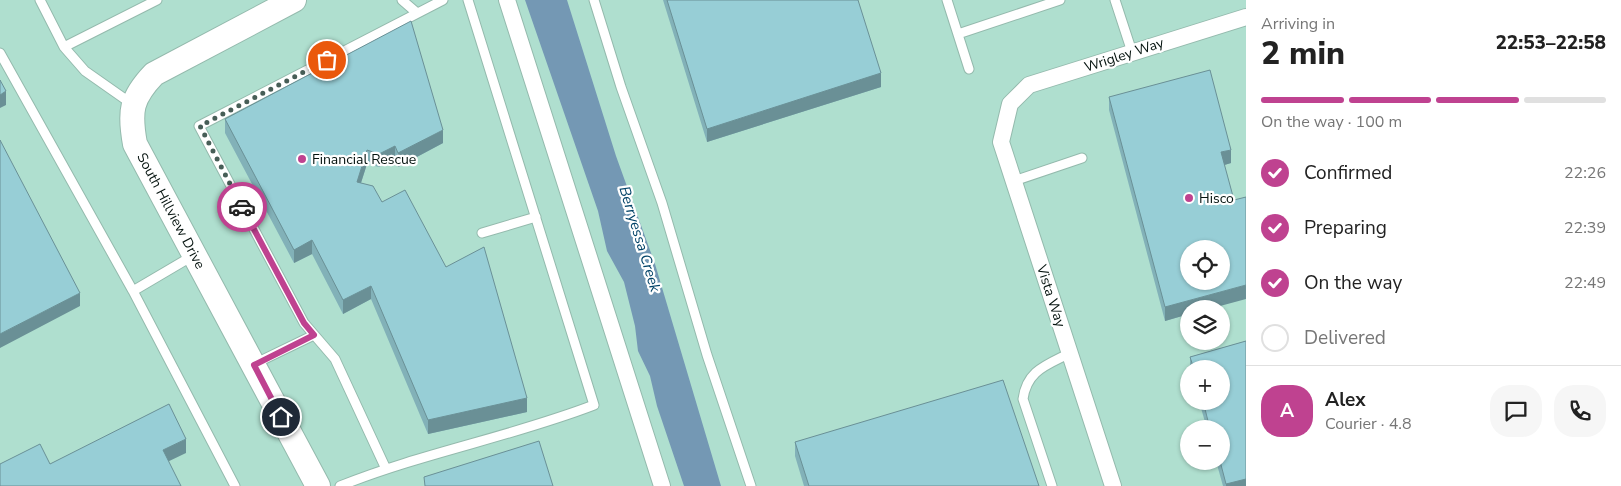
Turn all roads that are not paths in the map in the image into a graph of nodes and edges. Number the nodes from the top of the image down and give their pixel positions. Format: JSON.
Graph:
{"nodes":[{"id":1,"x":40,"y":0,"type":"edge"},
{"id":2,"x":157,"y":0,"type":"edge"},
{"id":3,"x":294,"y":0,"type":"edge"},
{"id":4,"x":402,"y":0,"type":"edge"},
{"id":5,"x":443,"y":0,"type":"edge"},
{"id":6,"x":468,"y":0,"type":"edge"},
{"id":7,"x":507,"y":0,"type":"edge"},
{"id":8,"x":594,"y":0,"type":"edge"},
{"id":9,"x":947,"y":0,"type":"edge"},
{"id":10,"x":1060,"y":0,"type":"edge"},
{"id":11,"x":1115,"y":0,"type":"edge"},
{"id":12,"x":417,"y":13,"type":"junction"},
{"id":13,"x":1246,"y":16,"type":"edge"},
{"id":14,"x":958,"y":34,"type":"junction"},
{"id":15,"x":64,"y":47,"type":"junction"},
{"id":16,"x":1132,"y":52,"type":"junction"},
{"id":17,"x":0,"y":53,"type":"edge"},
{"id":18,"x":970,"y":69,"type":"dead end"},
{"id":19,"x":132,"y":104,"type":"junction"},
{"id":20,"x":1010,"y":104,"type":"joint"},
{"id":21,"x":1082,"y":158,"type":"dead end"},
{"id":22,"x":1014,"y":182,"type":"junction"},
{"id":23,"x":536,"y":217,"type":"junction"},
{"id":24,"x":482,"y":233,"type":"dead end"},
{"id":25,"x":194,"y":255,"type":"junction"},
{"id":26,"x":133,"y":291,"type":"junction"},
{"id":27,"x":314,"y":335,"type":"junction"},
{"id":28,"x":1070,"y":354,"type":"junction"},
{"id":29,"x":254,"y":365,"type":"junction"},
{"id":30,"x":386,"y":469,"type":"junction"},
{"id":31,"x":235,"y":486,"type":"edge"},
{"id":32,"x":318,"y":486,"type":"edge"},
{"id":33,"x":340,"y":486,"type":"edge"},
{"id":34,"x":662,"y":486,"type":"edge"},
{"id":35,"x":751,"y":486,"type":"edge"},
{"id":36,"x":1052,"y":486,"type":"edge"},
{"id":37,"x":1113,"y":486,"type":"edge"}],
"edges":[{"from":1,"to":15,"type":"lane"},
{"from":2,"to":15,"type":"lane"},
{"from":3,"to":19,"type":"street"},
{"from":4,"to":12,"type":"lane"},
{"from":5,"to":12,"type":"lane"},
{"from":6,"to":23,"type":"lane"},
{"from":7,"to":34,"type":"street"},
{"from":8,"to":35,"type":"lane"},
{"from":9,"to":14,"type":"lane"},
{"from":10,"to":14,"type":"lane"},
{"from":11,"to":16,"type":"lane"},
{"from":12,"to":27,"type":"lane"},
{"from":13,"to":16,"type":"street","name":"Wrigley Way"},
{"from":14,"to":18,"type":"lane"},
{"from":15,"to":19,"type":"lane"},
{"from":16,"to":20,"type":"street","name":"Wrigley Way"},
{"from":17,"to":26,"type":"lane"},
{"from":19,"to":25,"type":"street","name":"South Hillview Drive"},
{"from":20,"to":22,"type":"street","name":"Vista Way"},
{"from":21,"to":22,"type":"lane"},
{"from":22,"to":28,"type":"street","name":"Vista Way"},
{"from":23,"to":24,"type":"lane"},
{"from":23,"to":30,"type":"lane"},
{"from":25,"to":26,"type":"lane"},
{"from":25,"to":29,"type":"street","name":"South Hillview Drive"},
{"from":26,"to":31,"type":"lane"},
{"from":27,"to":29,"type":"lane"},
{"from":27,"to":30,"type":"lane"},
{"from":28,"to":36,"type":"lane"},
{"from":28,"to":37,"type":"street","name":"Vista Way"},
{"from":29,"to":32,"type":"street","name":"South Hillview Drive"},
{"from":30,"to":33,"type":"lane"}]}
